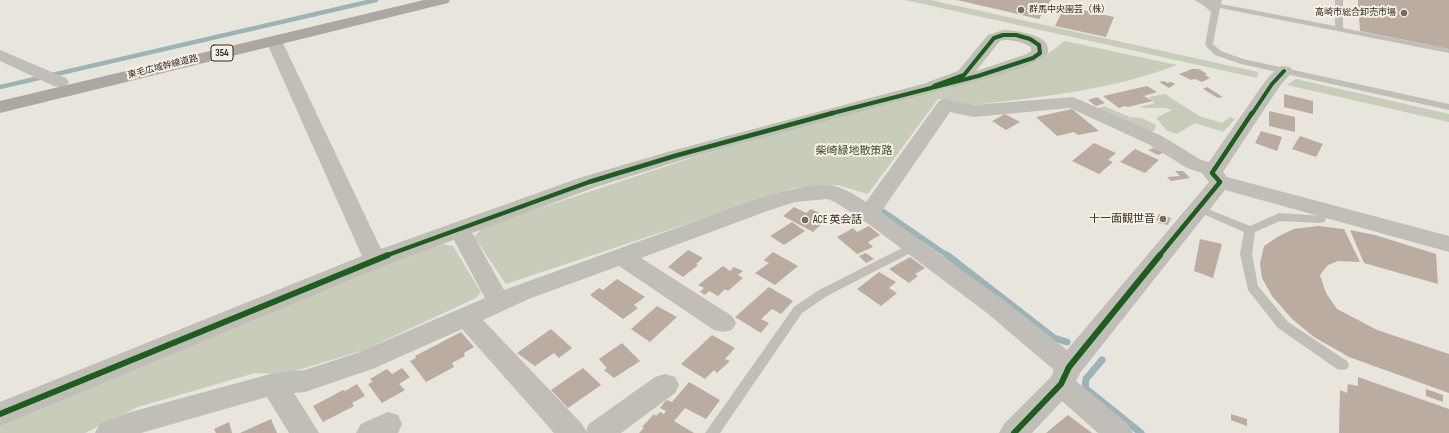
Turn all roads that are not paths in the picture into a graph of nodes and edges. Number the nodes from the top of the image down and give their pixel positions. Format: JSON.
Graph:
{"nodes":[{"id":1,"x":410,"y":0,"type":"edge"},
{"id":2,"x":443,"y":0,"type":"edge"},
{"id":3,"x":1198,"y":0,"type":"edge"},
{"id":4,"x":1339,"y":0,"type":"edge"},
{"id":5,"x":1215,"y":4,"type":"edge"},
{"id":6,"x":1339,"y":29,"type":"junction"},
{"id":7,"x":274,"y":41,"type":"junction"},
{"id":8,"x":1449,"y":51,"type":"edge"},
{"id":9,"x":0,"y":55,"type":"edge"},
{"id":10,"x":1284,"y":71,"type":"junction"},
{"id":11,"x":60,"y":82,"type":"junction"},
{"id":12,"x":934,"y":86,"type":"junction"},
{"id":13,"x":0,"y":97,"type":"edge"},
{"id":14,"x":0,"y":107,"type":"edge"},
{"id":15,"x":1449,"y":108,"type":"edge"},
{"id":16,"x":1217,"y":176,"type":"junction"},
{"id":17,"x":1198,"y":208,"type":"junction"},
{"id":18,"x":869,"y":213,"type":"junction"},
{"id":19,"x":1320,"y":220,"type":"dead end"},
{"id":20,"x":459,"y":229,"type":"junction"},
{"id":21,"x":1250,"y":230,"type":"junction"},
{"id":22,"x":1449,"y":244,"type":"edge"},
{"id":23,"x":914,"y":246,"type":"junction"},
{"id":24,"x":622,"y":257,"type":"junction"},
{"id":25,"x":375,"y":260,"type":"junction"},
{"id":26,"x":498,"y":302,"type":"junction"},
{"id":27,"x":465,"y":316,"type":"junction"},
{"id":28,"x":723,"y":323,"type":"dead end"},
{"id":29,"x":1342,"y":365,"type":"dead end"},
{"id":30,"x":1065,"y":376,"type":"junction"},
{"id":31,"x":274,"y":384,"type":"junction"},
{"id":32,"x":665,"y":385,"type":"dead end"},
{"id":33,"x":0,"y":414,"type":"edge"},
{"id":34,"x":110,"y":433,"type":"edge"},
{"id":35,"x":304,"y":433,"type":"edge"},
{"id":36,"x":572,"y":433,"type":"edge"},
{"id":37,"x":599,"y":433,"type":"edge"},
{"id":38,"x":712,"y":433,"type":"edge"},
{"id":39,"x":1014,"y":433,"type":"edge"},
{"id":40,"x":1118,"y":433,"type":"edge"}],
"edges":[{"from":1,"to":11,"type":"highway","name":"東毛広域幹線道路","number":"354"},
{"from":2,"to":7,"type":"highway","name":"東毛広域幹線道路","number":"354"},
{"from":3,"to":5,"type":"lane"},
{"from":4,"to":6,"type":"lane"},
{"from":5,"to":6,"type":"lane"},
{"from":5,"to":10,"type":"lane"},
{"from":6,"to":8,"type":"lane"},
{"from":7,"to":14,"type":"highway","name":"東毛広域幹線道路","number":"354"},
{"from":7,"to":25,"type":"street"},
{"from":9,"to":11,"type":"street"},
{"from":10,"to":15,"type":"lane"},
{"from":10,"to":16,"type":"street"},
{"from":11,"to":13,"type":"highway","name":"東毛広域幹線道路","number":"354"},
{"from":12,"to":12,"type":"street"},
{"from":12,"to":20,"type":"street"},
{"from":16,"to":17,"type":"street"},
{"from":16,"to":18,"type":"street"},
{"from":16,"to":22,"type":"street"},
{"from":17,"to":21,"type":"lane"},
{"from":17,"to":30,"type":"street"},
{"from":18,"to":23,"type":"street"},
{"from":18,"to":24,"type":"street"},
{"from":19,"to":21,"type":"lane"},
{"from":20,"to":25,"type":"street"},
{"from":20,"to":26,"type":"street"},
{"from":21,"to":29,"type":"lane"},
{"from":23,"to":30,"type":"street"},
{"from":23,"to":38,"type":"lane"},
{"from":24,"to":26,"type":"street"},
{"from":24,"to":28,"type":"street"},
{"from":25,"to":33,"type":"street"},
{"from":26,"to":27,"type":"street"},
{"from":27,"to":31,"type":"street"},
{"from":27,"to":36,"type":"street"},
{"from":30,"to":39,"type":"street"},
{"from":30,"to":40,"type":"street"},
{"from":31,"to":34,"type":"street"},
{"from":31,"to":35,"type":"street"},
{"from":32,"to":37,"type":"street"}]}
